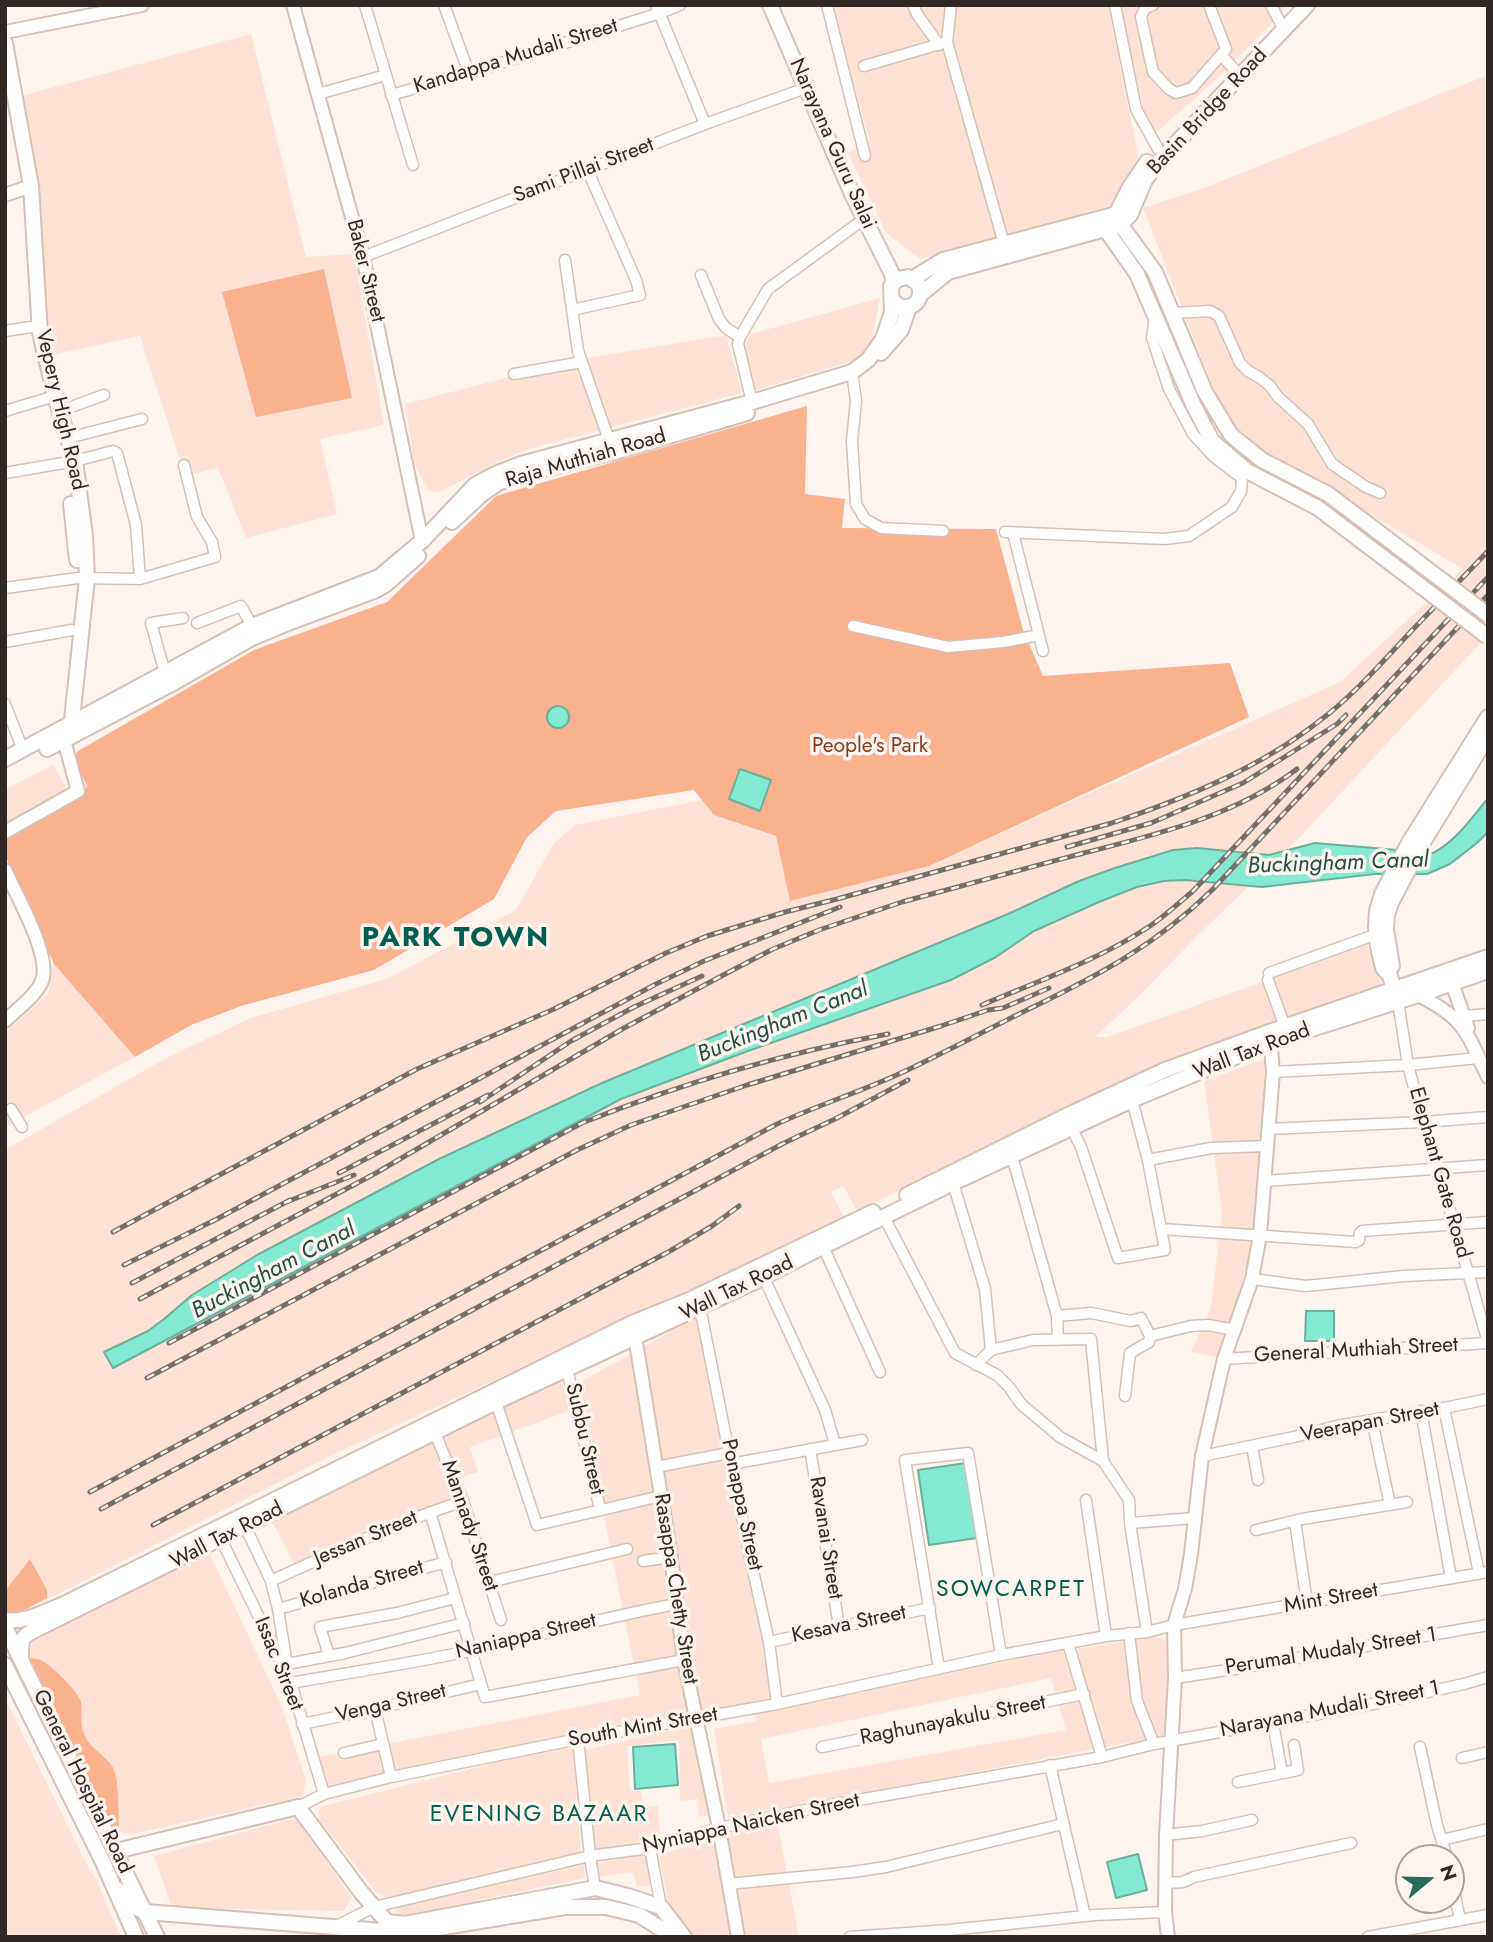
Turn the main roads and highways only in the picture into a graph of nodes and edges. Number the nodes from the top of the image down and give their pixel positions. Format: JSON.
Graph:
{"nodes":[{"id":1,"x":770,"y":5,"type":"edge"},
{"id":2,"x":1294,"y":5,"type":"edge"},
{"id":3,"x":1307,"y":5,"type":"edge"},
{"id":4,"x":1282,"y":26,"type":"junction"},
{"id":5,"x":5,"y":43,"type":"edge"},
{"id":6,"x":8,"y":98,"type":"edge"},
{"id":7,"x":27,"y":187,"type":"junction"},
{"id":8,"x":1107,"y":224,"type":"junction"},
{"id":9,"x":912,"y":279,"type":"junction"},
{"id":10,"x":894,"y":282,"type":"junction"},
{"id":11,"x":921,"y":294,"type":"junction"},
{"id":12,"x":893,"y":302,"type":"junction"},
{"id":13,"x":909,"y":307,"type":"junction"},
{"id":14,"x":853,"y":375,"type":"junction"},
{"id":15,"x":54,"y":402,"type":"junction"},
{"id":16,"x":612,"y":446,"type":"junction"},
{"id":17,"x":71,"y":461,"type":"junction"},
{"id":18,"x":82,"y":578,"type":"junction"},
{"id":19,"x":382,"y":581,"type":"junction"},
{"id":20,"x":1488,"y":615,"type":"edge"},
{"id":21,"x":1488,"y":637,"type":"edge"},
{"id":22,"x":1488,"y":717,"type":"edge"},
{"id":23,"x":68,"y":732,"type":"junction"},
{"id":24,"x":1488,"y":736,"type":"edge"},
{"id":25,"x":5,"y":759,"type":"edge"},
{"id":26,"x":5,"y":770,"type":"edge"},
{"id":27,"x":1415,"y":844,"type":"junction"},
{"id":28,"x":1391,"y":887,"type":"junction"},
{"id":29,"x":1488,"y":957,"type":"edge"},
{"id":30,"x":1488,"y":971,"type":"edge"},
{"id":31,"x":1394,"y":989,"type":"junction"},
{"id":32,"x":1270,"y":1037,"type":"junction"},
{"id":33,"x":821,"y":1242,"type":"junction"},
{"id":34,"x":5,"y":1620,"type":"edge"},
{"id":35,"x":5,"y":1627,"type":"edge"},
{"id":36,"x":21,"y":1658,"type":"junction"},
{"id":37,"x":5,"y":1665,"type":"edge"},
{"id":38,"x":116,"y":1851,"type":"junction"},
{"id":39,"x":115,"y":1886,"type":"junction"},
{"id":40,"x":517,"y":1908,"type":"junction"},
{"id":41,"x":146,"y":1912,"type":"junction"},
{"id":42,"x":136,"y":1937,"type":"edge"},
{"id":43,"x":157,"y":1937,"type":"edge"},
{"id":44,"x":668,"y":1937,"type":"edge"},
{"id":45,"x":684,"y":1937,"type":"edge"}],
"edges":[{"from":1,"to":10,"type":"main road","name":"Narayana Guru Salai"},
{"from":2,"to":4,"type":"main road"},
{"from":3,"to":4,"type":"main road","name":"Basin Bridge Road"},
{"from":4,"to":8,"type":"main road"},
{"from":4,"to":8,"type":"main road","name":"Basin Bridge Road"},
{"from":5,"to":6,"type":"main road","name":"Vepery High Road"},
{"from":6,"to":7,"type":"main road","name":"Vepery High Road"},
{"from":7,"to":15,"type":"main road","name":"Vepery High Road"},
{"from":7,"to":15,"type":"main road","name":"Vepery High Road"},
{"from":8,"to":9,"type":"main road"},
{"from":8,"to":11,"type":"main road"},
{"from":8,"to":20,"type":"main road","bridge":true},
{"from":8,"to":21,"type":"main road","bridge":true},
{"from":9,"to":10,"type":"main road"},
{"from":9,"to":11,"type":"main road"},
{"from":10,"to":12,"type":"main road"},
{"from":11,"to":13,"type":"main road"},
{"from":12,"to":13,"type":"main road"},
{"from":12,"to":14,"type":"main road","name":"Raja Muthiah Road"},
{"from":13,"to":14,"type":"main road","name":"Raja Muthiah Road"},
{"from":14,"to":16,"type":"main road","name":"Raja Muthiah Road"},
{"from":14,"to":16,"type":"main road","name":"Raja Muthiah Road"},
{"from":15,"to":17,"type":"main road","name":"Vepery High Road"},
{"from":15,"to":17,"type":"main road","name":"Vepery High Road"},
{"from":16,"to":19,"type":"main road","name":"Raja Muthiah Road"},
{"from":16,"to":19,"type":"main road","name":"Raja Muthiah Road"},
{"from":17,"to":18,"type":"main road","name":"Vepery High Road"},
{"from":18,"to":23,"type":"main road","name":"Vepery High Road"},
{"from":18,"to":23,"type":"main road","name":"Vepery High Road"},
{"from":19,"to":23,"type":"main road","name":"Raja Muthiah Road"},
{"from":19,"to":23,"type":"main road","name":"Raja Muthiah Road"},
{"from":22,"to":27,"type":"main road"},
{"from":23,"to":25,"type":"main road","name":"Raja Muthiah Road"},
{"from":23,"to":26,"type":"main road","name":"Raja Muthiah Road"},
{"from":24,"to":27,"type":"main road"},
{"from":27,"to":28,"type":"main road"},
{"from":28,"to":31,"type":"main road"},
{"from":28,"to":31,"type":"main road"},
{"from":29,"to":31,"type":"main road","name":"Wall Tax Road"},
{"from":30,"to":31,"type":"main road","name":"Wall Tax Road"},
{"from":31,"to":32,"type":"main road","name":"Wall Tax Road"},
{"from":31,"to":32,"type":"main road","name":"Wall Tax Road"},
{"from":32,"to":33,"type":"main road","name":"Wall Tax Road"},
{"from":32,"to":33,"type":"main road","name":"Wall Tax Road"},
{"from":33,"to":34,"type":"main road","name":"Wall Tax Road"},
{"from":33,"to":36,"type":"main road","name":"Wall Tax Road"},
{"from":35,"to":36,"type":"main road","name":"General Hospital Road"},
{"from":36,"to":38,"type":"main road","name":"General Hospital Road"},
{"from":37,"to":39,"type":"main road","name":"General Hospital Road"},
{"from":38,"to":40,"type":"main road","name":"South Mint Street"},
{"from":38,"to":41,"type":"main road","name":"General Hospital Road"},
{"from":39,"to":41,"type":"main road"},
{"from":39,"to":42,"type":"main road","name":"General Hospital Road"},
{"from":40,"to":41,"type":"main road"},
{"from":40,"to":44,"type":"main road"},
{"from":40,"to":45,"type":"main road"},
{"from":41,"to":43,"type":"main road","name":"General Hospital Road"}]}
